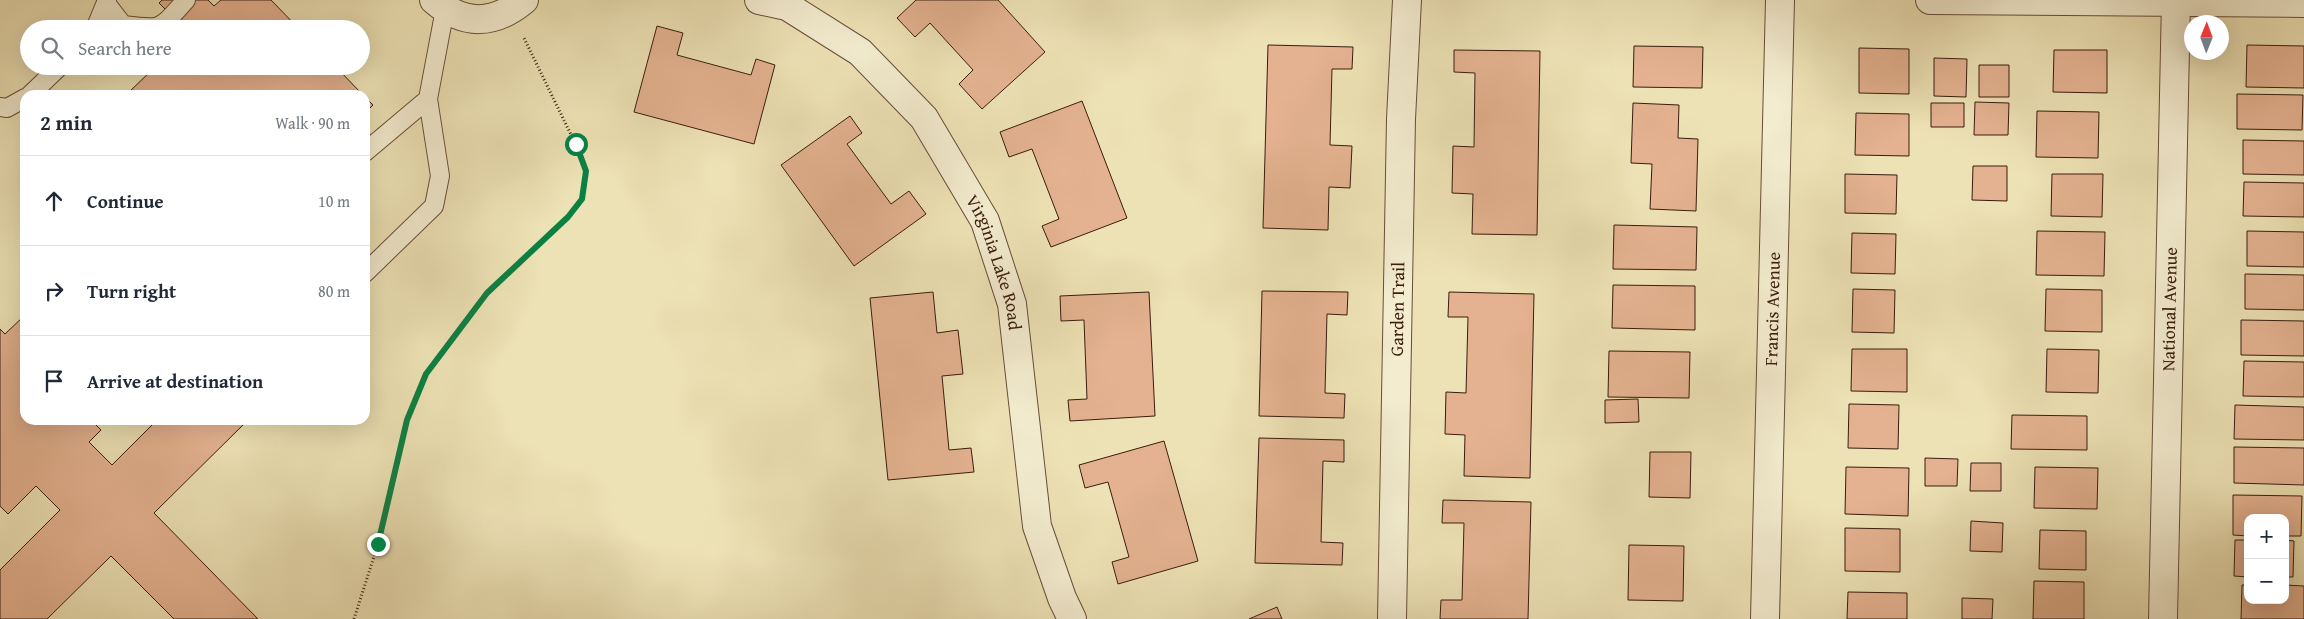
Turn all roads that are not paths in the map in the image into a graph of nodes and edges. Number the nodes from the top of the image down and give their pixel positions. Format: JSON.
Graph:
{"nodes":[{"id":1,"x":186,"y":0,"type":"edge"},
{"id":2,"x":759,"y":0,"type":"edge"},
{"id":3,"x":1406,"y":0,"type":"edge"},
{"id":4,"x":1780,"y":0,"type":"edge"},
{"id":5,"x":1930,"y":0,"type":"edge"},
{"id":6,"x":106,"y":1,"type":"edge"},
{"id":7,"x":2176,"y":1,"type":"edge"},
{"id":8,"x":2304,"y":3,"type":"edge"},
{"id":9,"x":440,"y":5,"type":"edge"},
{"id":10,"x":518,"y":5,"type":"edge"},
{"id":11,"x":99,"y":20,"type":"edge"},
{"id":12,"x":119,"y":20,"type":"edge"},
{"id":13,"x":168,"y":20,"type":"edge"},
{"id":14,"x":51,"y":75,"type":"edge"},
{"id":15,"x":35,"y":90,"type":"edge"},
{"id":16,"x":428,"y":99,"type":"junction"},
{"id":17,"x":20,"y":101,"type":"edge"},
{"id":18,"x":0,"y":107,"type":"edge"},
{"id":19,"x":370,"y":148,"type":"edge"},
{"id":20,"x":370,"y":268,"type":"edge"},
{"id":21,"x":1072,"y":619,"type":"edge"},
{"id":22,"x":1392,"y":619,"type":"edge"},
{"id":23,"x":1765,"y":619,"type":"edge"},
{"id":24,"x":2163,"y":619,"type":"edge"}],
"edges":[{"from":1,"to":13,"type":"lane"},
{"from":2,"to":21,"type":"street","name":"Virginia Lake Road"},
{"from":3,"to":22,"type":"street","name":"Garden Trail"},
{"from":4,"to":23,"type":"street","name":"Francis Avenue"},
{"from":5,"to":7,"type":"street"},
{"from":6,"to":11,"type":"lane"},
{"from":6,"to":12,"type":"lane"},
{"from":7,"to":8,"type":"street"},
{"from":7,"to":24,"type":"street","name":"National Avenue"},
{"from":9,"to":10,"type":"street"},
{"from":9,"to":16,"type":"lane"},
{"from":14,"to":15,"type":"lane"},
{"from":16,"to":19,"type":"lane"},
{"from":16,"to":20,"type":"lane"},
{"from":17,"to":18,"type":"lane"}]}
